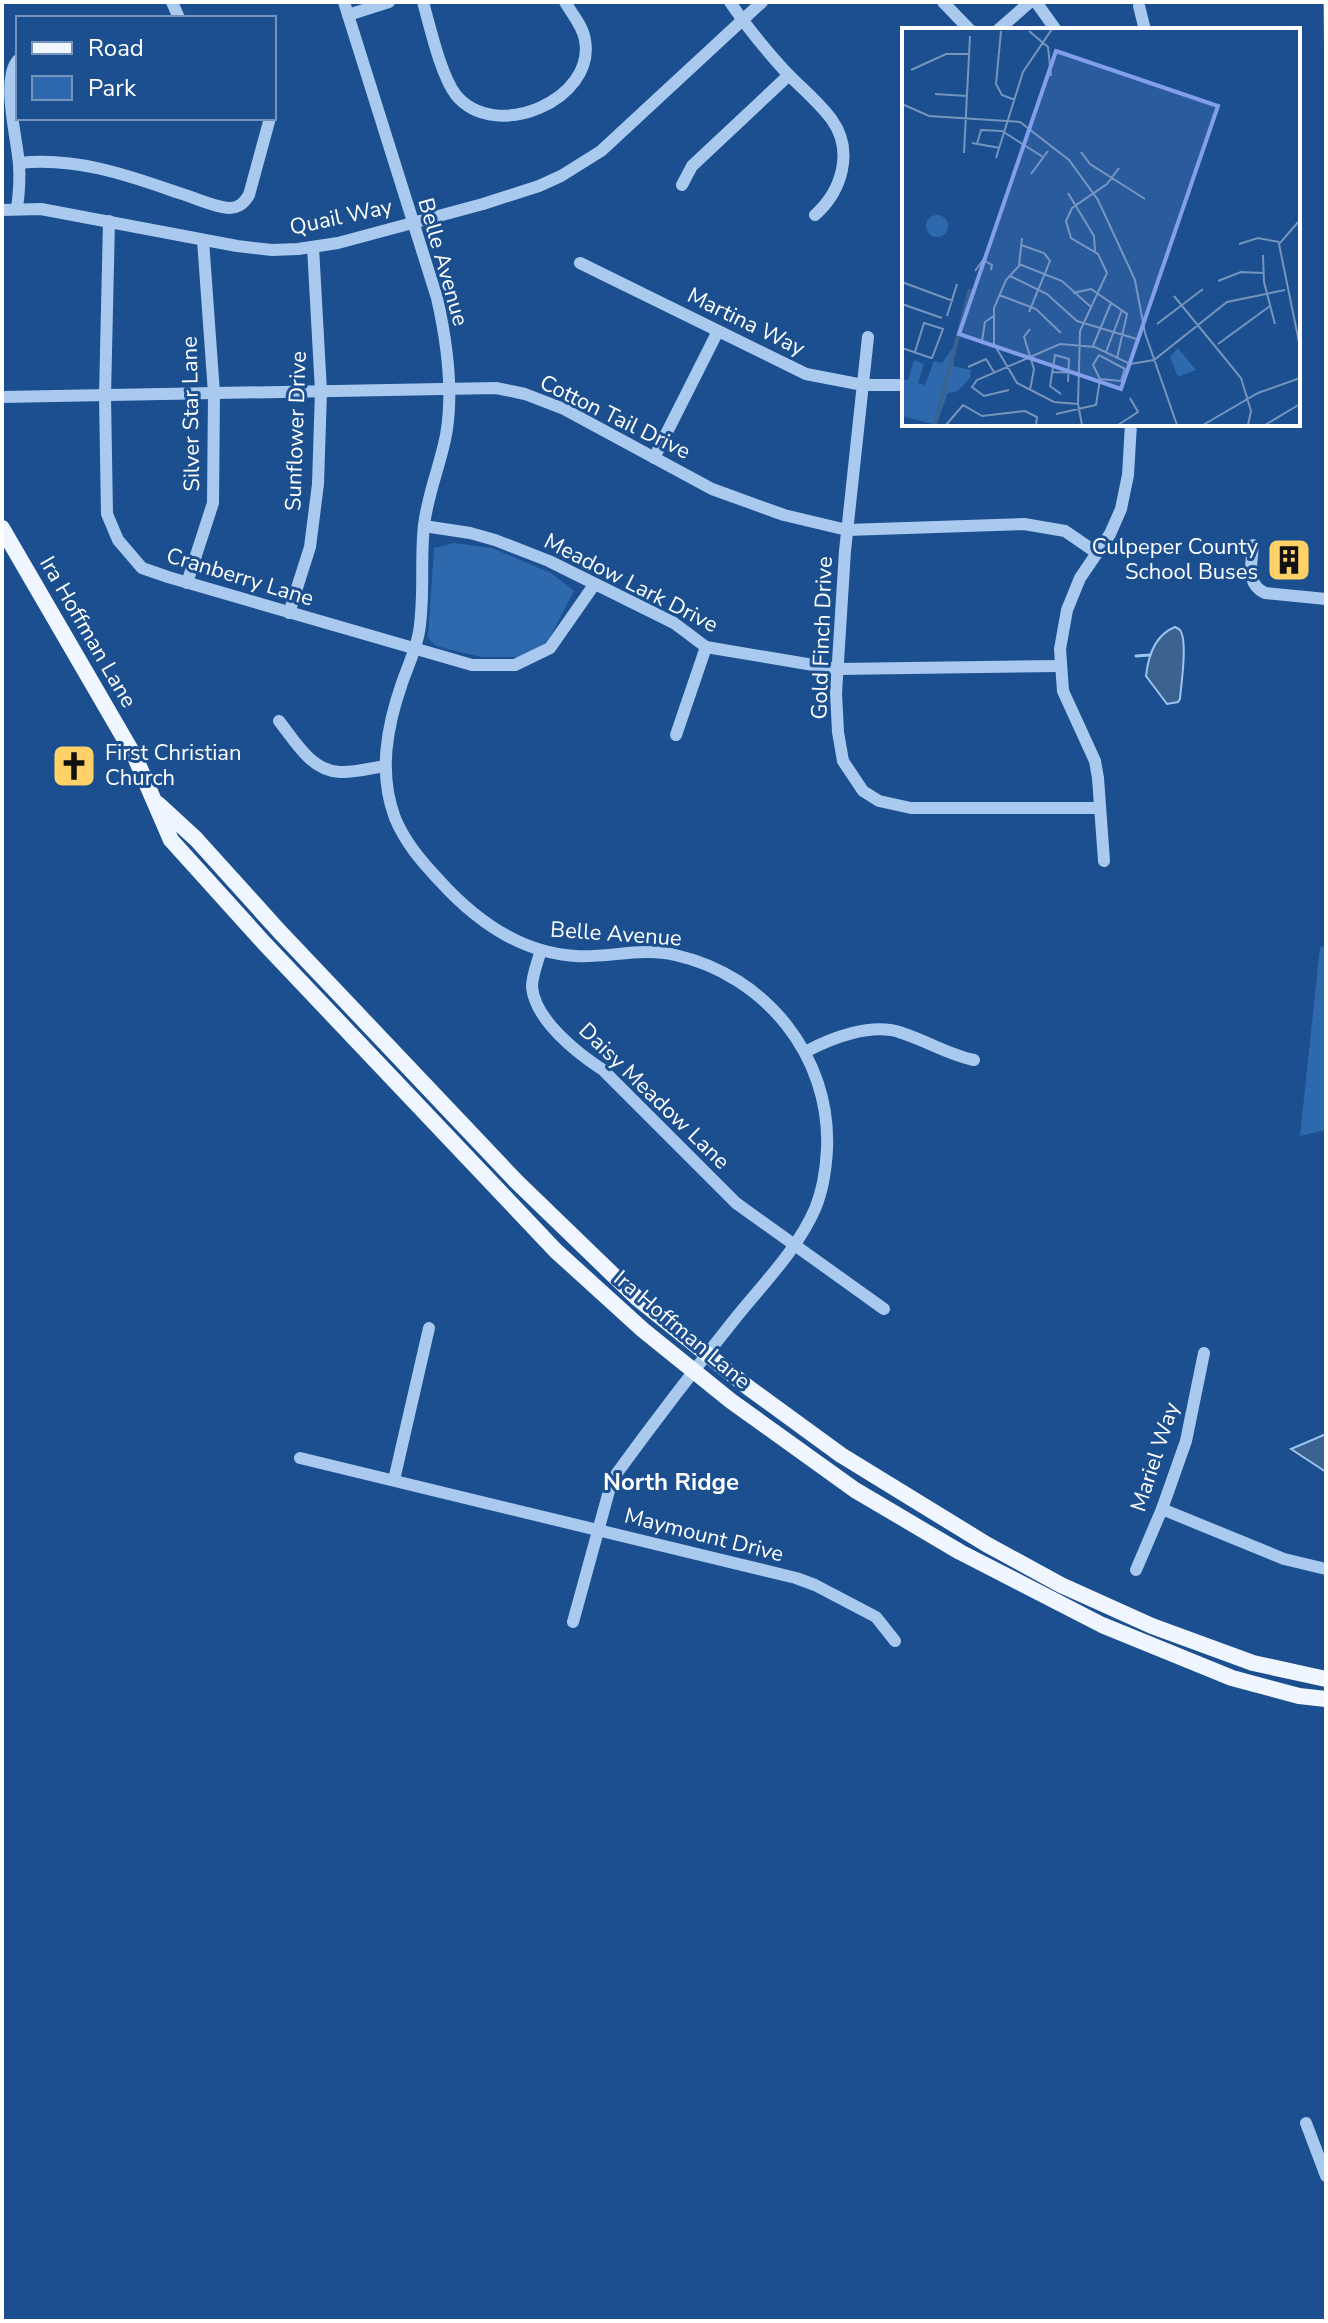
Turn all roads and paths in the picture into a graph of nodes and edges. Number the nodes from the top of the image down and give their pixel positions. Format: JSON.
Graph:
{"nodes":[{"id":1,"x":389,"y":2,"type":"edge"},
{"id":2,"x":423,"y":2,"type":"edge"},
{"id":3,"x":565,"y":2,"type":"edge"},
{"id":4,"x":730,"y":2,"type":"edge"},
{"id":5,"x":762,"y":2,"type":"edge"},
{"id":6,"x":943,"y":2,"type":"edge"},
{"id":7,"x":1030,"y":2,"type":"edge"},
{"id":8,"x":1036,"y":2,"type":"edge"},
{"id":9,"x":1139,"y":6,"type":"dead end"},
{"id":10,"x":346,"y":8,"type":"edge"},
{"id":11,"x":743,"y":20,"type":"junction"},
{"id":12,"x":968,"y":28,"type":"edge"},
{"id":13,"x":1000,"y":28,"type":"edge"},
{"id":14,"x":1055,"y":28,"type":"edge"},
{"id":15,"x":1144,"y":28,"type":"edge"},
{"id":16,"x":16,"y":63,"type":"edge"},
{"id":17,"x":789,"y":75,"type":"junction"},
{"id":18,"x":269,"y":120,"type":"edge"},
{"id":19,"x":19,"y":163,"type":"junction"},
{"id":20,"x":682,"y":185,"type":"dead end"},
{"id":21,"x":17,"y":208,"type":"junction"},
{"id":22,"x":2,"y":210,"type":"edge"},
{"id":23,"x":815,"y":215,"type":"dead end"},
{"id":24,"x":109,"y":221,"type":"junction"},
{"id":25,"x":412,"y":222,"type":"junction"},
{"id":26,"x":203,"y":240,"type":"junction"},
{"id":27,"x":313,"y":247,"type":"junction"},
{"id":28,"x":580,"y":263,"type":"dead end"},
{"id":29,"x":718,"y":331,"type":"junction"},
{"id":30,"x":868,"y":337,"type":"dead end"},
{"id":31,"x":863,"y":385,"type":"junction"},
{"id":32,"x":902,"y":385,"type":"edge"},
{"id":33,"x":449,"y":388,"type":"junction"},
{"id":34,"x":321,"y":391,"type":"junction"},
{"id":35,"x":214,"y":393,"type":"junction"},
{"id":36,"x":105,"y":396,"type":"junction"},
{"id":37,"x":2,"y":397,"type":"edge"},
{"id":38,"x":1131,"y":426,"type":"edge"},
{"id":39,"x":654,"y":458,"type":"junction"},
{"id":40,"x":424,"y":526,"type":"junction"},
{"id":41,"x":2,"y":528,"type":"edge"},
{"id":42,"x":847,"y":530,"type":"junction"},
{"id":43,"x":1253,"y":545,"type":"dead end"},
{"id":44,"x":1097,"y":553,"type":"junction"},
{"id":45,"x":187,"y":583,"type":"junction"},
{"id":46,"x":594,"y":585,"type":"junction"},
{"id":47,"x":1326,"y":599,"type":"edge"},
{"id":48,"x":289,"y":613,"type":"junction"},
{"id":49,"x":706,"y":647,"type":"junction"},
{"id":50,"x":414,"y":649,"type":"junction"},
{"id":51,"x":1061,"y":666,"type":"junction"},
{"id":52,"x":837,"y":669,"type":"junction"},
{"id":53,"x":279,"y":721,"type":"dead end"},
{"id":54,"x":676,"y":735,"type":"dead end"},
{"id":55,"x":385,"y":766,"type":"junction"},
{"id":56,"x":154,"y":801,"type":"junction"},
{"id":57,"x":1100,"y":808,"type":"junction"},
{"id":58,"x":1104,"y":861,"type":"dead end"},
{"id":59,"x":541,"y":950,"type":"junction"},
{"id":60,"x":805,"y":1052,"type":"junction"},
{"id":61,"x":974,"y":1060,"type":"dead end"},
{"id":62,"x":794,"y":1245,"type":"junction"},
{"id":63,"x":884,"y":1309,"type":"dead end"},
{"id":64,"x":429,"y":1328,"type":"dead end"},
{"id":65,"x":707,"y":1353,"type":"junction"},
{"id":66,"x":1204,"y":1353,"type":"dead end"},
{"id":67,"x":693,"y":1371,"type":"junction"},
{"id":68,"x":300,"y":1458,"type":"dead end"},
{"id":69,"x":394,"y":1480,"type":"junction"},
{"id":70,"x":1162,"y":1509,"type":"junction"},
{"id":71,"x":598,"y":1530,"type":"junction"},
{"id":72,"x":1326,"y":1569,"type":"edge"},
{"id":73,"x":1136,"y":1570,"type":"dead end"},
{"id":74,"x":573,"y":1622,"type":"dead end"},
{"id":75,"x":895,"y":1641,"type":"dead end"},
{"id":76,"x":1326,"y":1679,"type":"edge"},
{"id":77,"x":1326,"y":1699,"type":"edge"},
{"id":78,"x":1306,"y":2123,"type":"dead end"},
{"id":79,"x":1326,"y":2176,"type":"edge"}],
"edges":[{"from":1,"to":10,"type":"street"},
{"from":2,"to":3,"type":"street"},
{"from":4,"to":11,"type":"street"},
{"from":5,"to":11,"type":"street","name":"Quail Way"},
{"from":6,"to":12,"type":"street"},
{"from":7,"to":13,"type":"street"},
{"from":8,"to":14,"type":"street"},
{"from":9,"to":15,"type":"street"},
{"from":10,"to":25,"type":"street","name":"Belle Avenue"},
{"from":11,"to":17,"type":"street"},
{"from":11,"to":25,"type":"street","name":"Quail Way"},
{"from":16,"to":19,"type":"street"},
{"from":17,"to":20,"type":"street"},
{"from":17,"to":23,"type":"street"},
{"from":18,"to":19,"type":"street"},
{"from":19,"to":21,"type":"street"},
{"from":21,"to":22,"type":"street","name":"Quail Way"},
{"from":21,"to":24,"type":"street","name":"Quail Way"},
{"from":24,"to":26,"type":"street","name":"Quail Way"},
{"from":24,"to":36,"type":"street","name":"Cranberry Lane"},
{"from":25,"to":27,"type":"street","name":"Quail Way"},
{"from":25,"to":33,"type":"street","name":"Belle Avenue"},
{"from":26,"to":27,"type":"street","name":"Quail Way"},
{"from":26,"to":35,"type":"street","name":"Silver Star Lane"},
{"from":27,"to":34,"type":"street","name":"Sunflower Drive"},
{"from":28,"to":29,"type":"street","name":"Martina Way"},
{"from":29,"to":31,"type":"street","name":"Martina Way"},
{"from":29,"to":39,"type":"street"},
{"from":30,"to":31,"type":"street","name":"Gold Finch Drive"},
{"from":31,"to":32,"type":"street","name":"Martina Way"},
{"from":31,"to":42,"type":"street","name":"Gold Finch Drive"},
{"from":33,"to":34,"type":"street","name":"Cotton Tail Drive"},
{"from":33,"to":39,"type":"street","name":"Cotton Tail Drive"},
{"from":33,"to":40,"type":"street","name":"Belle Avenue"},
{"from":34,"to":35,"type":"street","name":"Cotton Tail Drive"},
{"from":34,"to":48,"type":"street","name":"Sunflower Drive"},
{"from":35,"to":36,"type":"street","name":"Cotton Tail Drive"},
{"from":35,"to":45,"type":"street","name":"Silver Star Lane"},
{"from":36,"to":37,"type":"street","name":"Cotton Tail Drive"},
{"from":36,"to":45,"type":"street","name":"Cranberry Lane"},
{"from":38,"to":44,"type":"street"},
{"from":39,"to":42,"type":"street","name":"Cotton Tail Drive"},
{"from":40,"to":46,"type":"street","name":"Meadow Lark Drive"},
{"from":40,"to":50,"type":"street","name":"Belle Avenue"},
{"from":41,"to":56,"type":"main road","name":"Ira Hoffman Lane"},
{"from":42,"to":44,"type":"street","name":"Cotton Tail Drive"},
{"from":42,"to":52,"type":"street","name":"Gold Finch Drive"},
{"from":43,"to":47,"type":"street"},
{"from":44,"to":51,"type":"street"},
{"from":45,"to":48,"type":"street","name":"Cranberry Lane"},
{"from":46,"to":49,"type":"street","name":"Meadow Lark Drive"},
{"from":46,"to":50,"type":"street","name":"Cranberry Lane"},
{"from":48,"to":50,"type":"street","name":"Cranberry Lane"},
{"from":49,"to":52,"type":"street","name":"Meadow Lark Drive"},
{"from":49,"to":54,"type":"street"},
{"from":50,"to":55,"type":"street","name":"Belle Avenue"},
{"from":51,"to":52,"type":"street","name":"Meadow Lark Drive"},
{"from":51,"to":57,"type":"street"},
{"from":52,"to":57,"type":"street","name":"Gold Finch Drive"},
{"from":53,"to":55,"type":"street"},
{"from":55,"to":59,"type":"street","name":"Belle Avenue"},
{"from":56,"to":65,"type":"main road","name":"Ira Hoffman Lane"},
{"from":56,"to":67,"type":"main road","name":"Ira Hoffman Lane"},
{"from":57,"to":58,"type":"street"},
{"from":59,"to":60,"type":"street","name":"Belle Avenue"},
{"from":59,"to":62,"type":"street","name":"Daisy Meadow Lane"},
{"from":60,"to":61,"type":"street"},
{"from":60,"to":62,"type":"street","name":"Belle Avenue"},
{"from":62,"to":63,"type":"street","name":"Daisy Meadow Lane"},
{"from":62,"to":65,"type":"street","name":"Belle Avenue"},
{"from":64,"to":69,"type":"street"},
{"from":65,"to":67,"type":"street","name":"Belle Avenue"},
{"from":65,"to":76,"type":"main road","name":"Ira Hoffman Lane"},
{"from":66,"to":70,"type":"street","name":"Mariel Way"},
{"from":67,"to":71,"type":"street","name":"Belle Avenue"},
{"from":67,"to":77,"type":"main road","name":"Ira Hoffman Lane"},
{"from":68,"to":69,"type":"street","name":"Maymount Drive"},
{"from":69,"to":71,"type":"street","name":"Maymount Drive"},
{"from":70,"to":72,"type":"street"},
{"from":70,"to":73,"type":"street","name":"Mariel Way"},
{"from":71,"to":74,"type":"street","name":"Belle Avenue"},
{"from":71,"to":75,"type":"street","name":"Maymount Drive"},
{"from":78,"to":79,"type":"street"}]}
